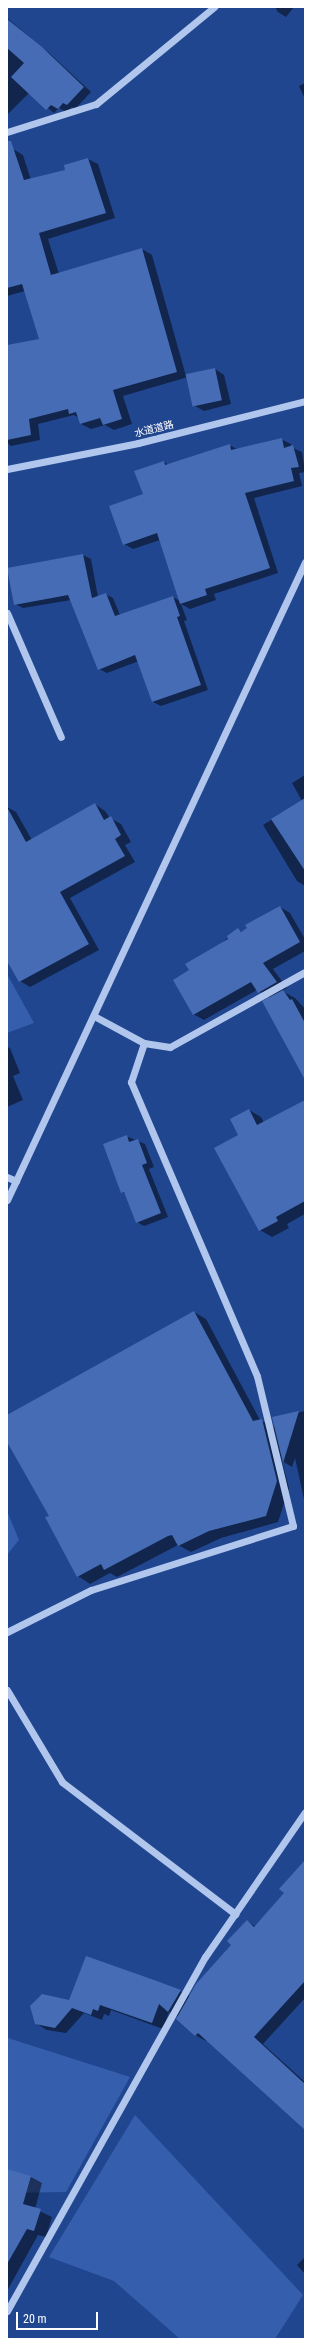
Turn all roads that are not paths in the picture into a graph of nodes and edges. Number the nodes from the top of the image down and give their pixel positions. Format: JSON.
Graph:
{"nodes":[{"id":1,"x":214,"y":7,"type":"edge"},
{"id":2,"x":7,"y":132,"type":"edge"},
{"id":3,"x":305,"y":401,"type":"edge"},
{"id":4,"x":7,"y":469,"type":"edge"},
{"id":5,"x":305,"y":562,"type":"edge"},
{"id":6,"x":7,"y":613,"type":"edge"},
{"id":7,"x":61,"y":737,"type":"dead end"},
{"id":8,"x":305,"y":972,"type":"edge"},
{"id":9,"x":94,"y":1016,"type":"junction"},
{"id":10,"x":144,"y":1043,"type":"junction"},
{"id":11,"x":7,"y":1177,"type":"edge"},
{"id":12,"x":16,"y":1181,"type":"junction"},
{"id":13,"x":7,"y":1200,"type":"edge"},
{"id":14,"x":7,"y":1632,"type":"edge"},
{"id":15,"x":7,"y":1690,"type":"edge"},
{"id":16,"x":305,"y":1812,"type":"edge"},
{"id":17,"x":235,"y":1914,"type":"junction"},
{"id":18,"x":7,"y":2311,"type":"edge"}],
"edges":[{"from":1,"to":2,"type":"street"},
{"from":3,"to":4,"type":"street","name":"水道道路"},
{"from":5,"to":9,"type":"street"},
{"from":6,"to":7,"type":"street"},
{"from":8,"to":10,"type":"street"},
{"from":9,"to":10,"type":"street"},
{"from":9,"to":12,"type":"street"},
{"from":10,"to":14,"type":"street"},
{"from":11,"to":12,"type":"street"},
{"from":12,"to":13,"type":"street"},
{"from":15,"to":17,"type":"street"},
{"from":16,"to":17,"type":"street"},
{"from":17,"to":18,"type":"street"}]}
